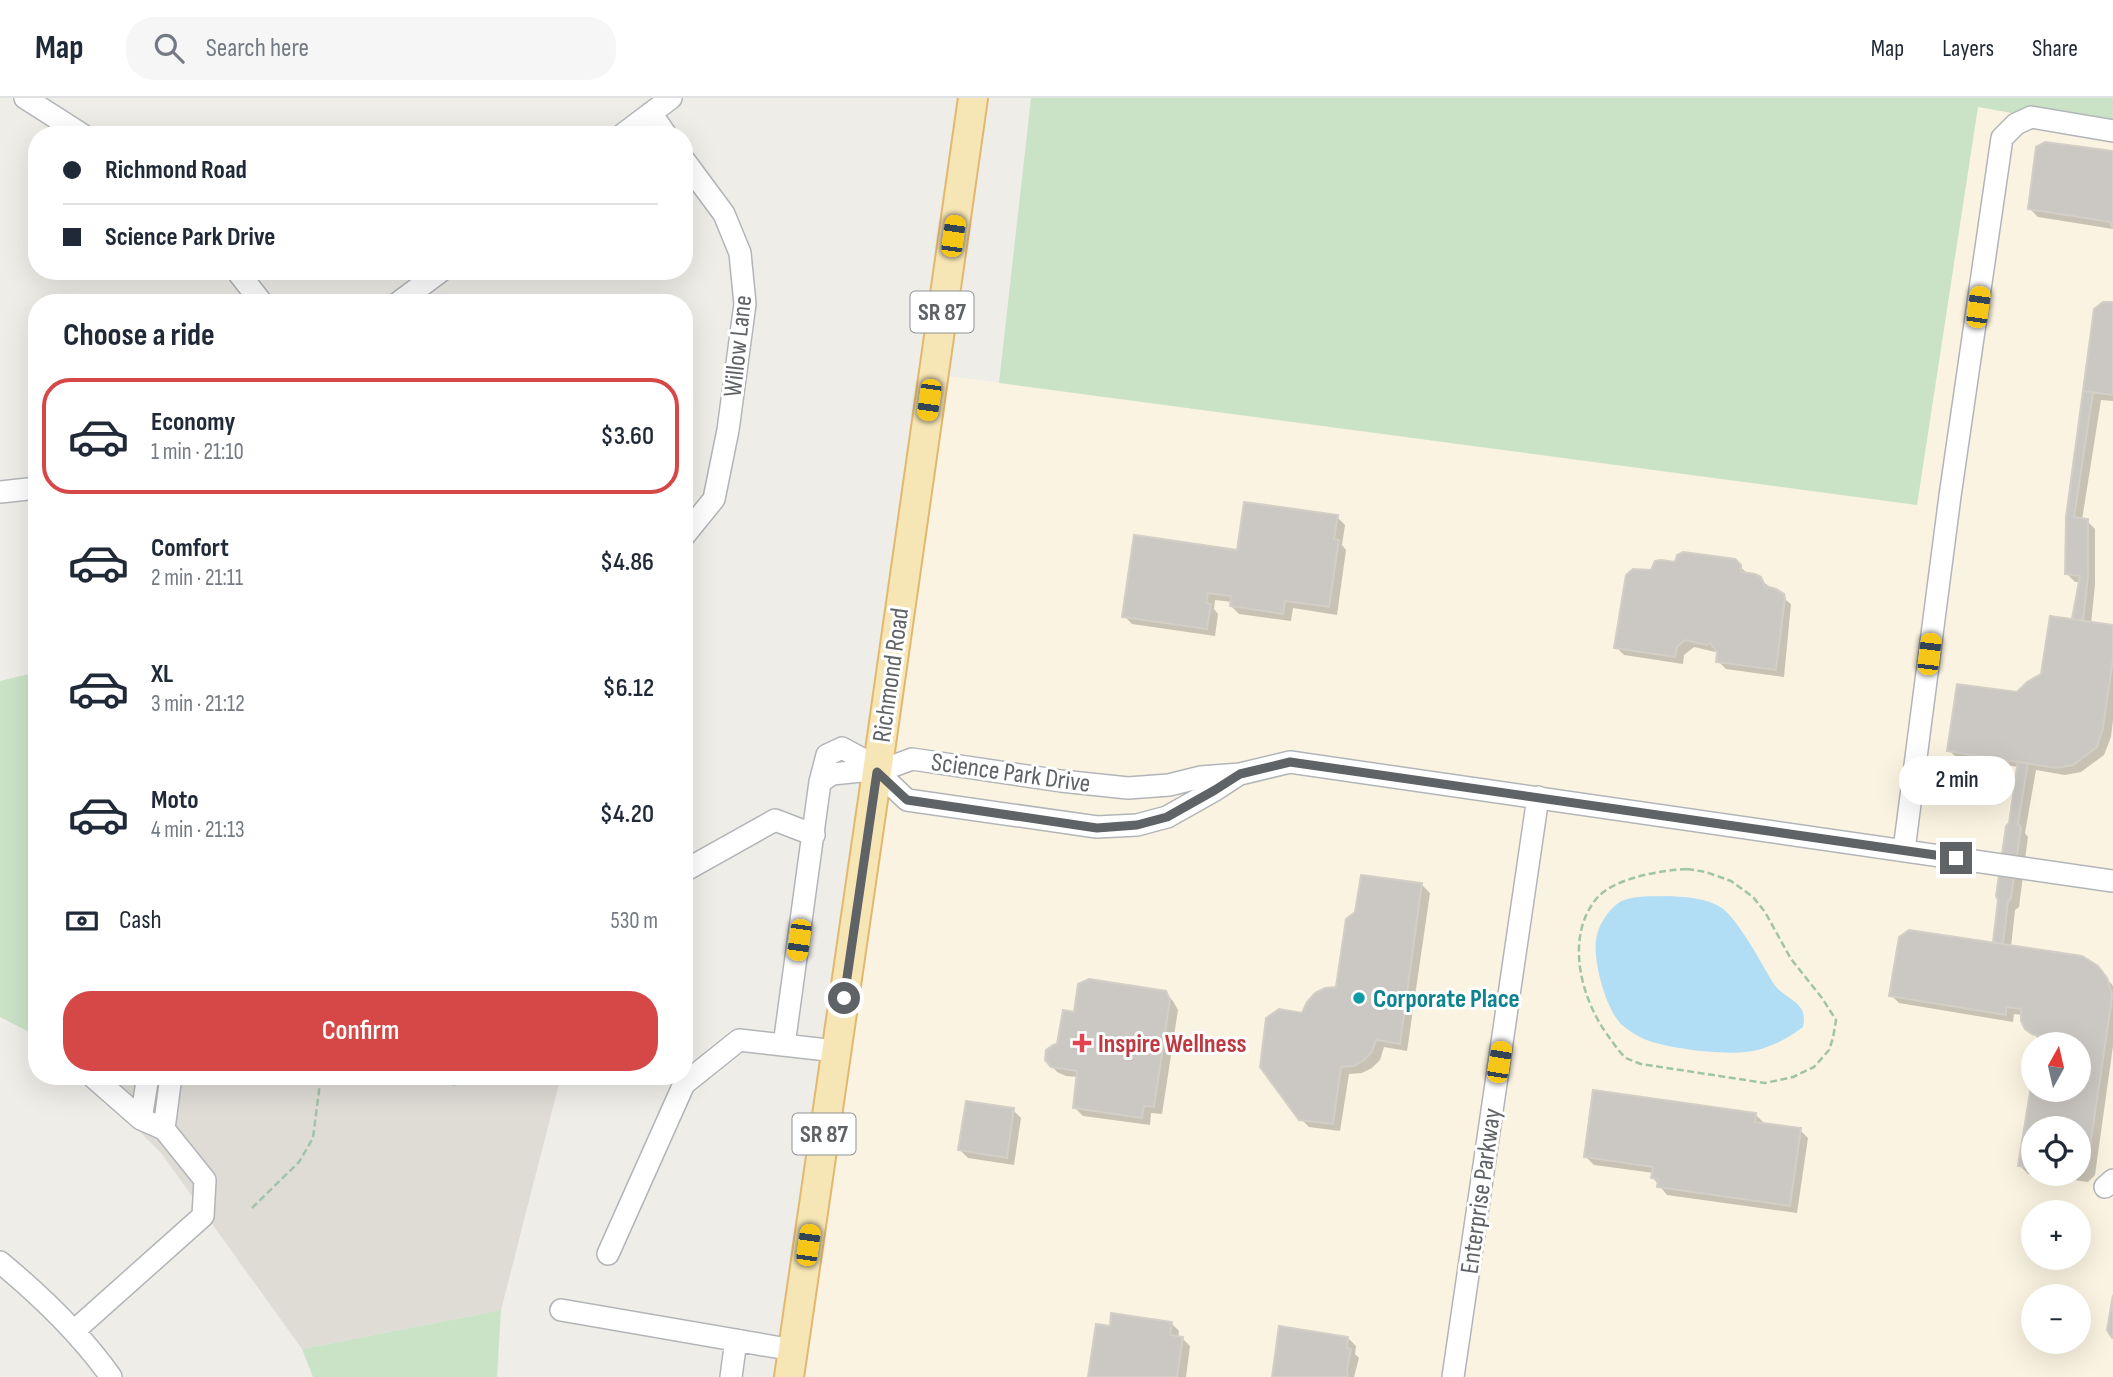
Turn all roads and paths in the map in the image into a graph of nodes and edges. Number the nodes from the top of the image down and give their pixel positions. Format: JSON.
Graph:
{"nodes":[{"id":1,"x":25,"y":98,"type":"edge"},
{"id":2,"x":671,"y":98,"type":"edge"},
{"id":3,"x":973,"y":98,"type":"edge"},
{"id":4,"x":651,"y":113,"type":"junction"},
{"id":5,"x":69,"y":126,"type":"edge"},
{"id":6,"x":634,"y":126,"type":"edge"},
{"id":7,"x":660,"y":126,"type":"edge"},
{"id":8,"x":2113,"y":131,"type":"edge"},
{"id":9,"x":693,"y":172,"type":"edge"},
{"id":10,"x":244,"y":280,"type":"edge"},
{"id":11,"x":429,"y":280,"type":"edge"},
{"id":12,"x":255,"y":294,"type":"edge"},
{"id":13,"x":410,"y":294,"type":"edge"},
{"id":14,"x":28,"y":489,"type":"edge"},
{"id":15,"x":0,"y":492,"type":"edge"},
{"id":16,"x":693,"y":525,"type":"edge"},
{"id":17,"x":877,"y":772,"type":"junction"},
{"id":18,"x":1240,"y":774,"type":"junction"},
{"id":19,"x":1538,"y":797,"type":"junction"},
{"id":20,"x":814,"y":835,"type":"junction"},
{"id":21,"x":1904,"y":850,"type":"junction"},
{"id":22,"x":693,"y":866,"type":"edge"},
{"id":23,"x":1731,"y":881,"type":"joint"},
{"id":24,"x":2113,"y":881,"type":"edge"},
{"id":25,"x":783,"y":1045,"type":"junction"},
{"id":26,"x":836,"y":1051,"type":"junction"},
{"id":27,"x":693,"y":1077,"type":"edge"},
{"id":28,"x":102,"y":1085,"type":"edge"},
{"id":29,"x":147,"y":1085,"type":"edge"},
{"id":30,"x":170,"y":1085,"type":"edge"},
{"id":31,"x":320,"y":1085,"type":"edge"},
{"id":32,"x":684,"y":1085,"type":"edge"},
{"id":33,"x":141,"y":1119,"type":"junction"},
{"id":34,"x":164,"y":1129,"type":"junction"},
{"id":35,"x":252,"y":1208,"type":"dead end"},
{"id":36,"x":608,"y":1254,"type":"dead end"},
{"id":37,"x":0,"y":1262,"type":"edge"},
{"id":38,"x":561,"y":1310,"type":"dead end"},
{"id":39,"x":74,"y":1331,"type":"junction"},
{"id":40,"x":736,"y":1340,"type":"junction"},
{"id":41,"x":791,"y":1364,"type":"edge"},
{"id":42,"x":111,"y":1377,"type":"edge"},
{"id":43,"x":731,"y":1377,"type":"edge"},
{"id":44,"x":1453,"y":1377,"type":"edge"}],
"edges":[{"from":1,"to":5,"type":"street"},
{"from":2,"to":4,"type":"street"},
{"from":3,"to":17,"type":"main road","name":"Richmond Road","number":"SR 87"},
{"from":4,"to":6,"type":"street"},
{"from":4,"to":7,"type":"street"},
{"from":8,"to":21,"type":"street"},
{"from":9,"to":16,"type":"street","name":"Willow Lane"},
{"from":10,"to":12,"type":"street"},
{"from":11,"to":13,"type":"street"},
{"from":14,"to":15,"type":"street"},
{"from":17,"to":18,"type":"street","name":"Science Park Drive"},
{"from":17,"to":18,"type":"street","name":"Science Park Drive"},
{"from":17,"to":20,"type":"street"},
{"from":17,"to":26,"type":"main road","name":"Richmond Road","number":"SR 87"},
{"from":18,"to":19,"type":"street","name":"Science Park Drive"},
{"from":19,"to":21,"type":"street","name":"Science Park Drive"},
{"from":19,"to":44,"type":"street","name":"Enterprise Parkway"},
{"from":20,"to":22,"type":"street"},
{"from":20,"to":25,"type":"street"},
{"from":21,"to":24,"type":"street","name":"Science Park Drive"},
{"from":23,"to":23,"type":"path"},
{"from":25,"to":26,"type":"street"},
{"from":25,"to":27,"type":"street"},
{"from":26,"to":41,"type":"main road","name":"Richmond Road","number":"SR 87"},
{"from":28,"to":33,"type":"street"},
{"from":29,"to":33,"type":"street"},
{"from":30,"to":34,"type":"street"},
{"from":31,"to":35,"type":"path"},
{"from":32,"to":36,"type":"street"},
{"from":33,"to":34,"type":"street"},
{"from":34,"to":39,"type":"street"},
{"from":37,"to":39,"type":"street"},
{"from":38,"to":40,"type":"street"},
{"from":39,"to":42,"type":"street"},
{"from":40,"to":41,"type":"street"},
{"from":40,"to":43,"type":"street"}]}
